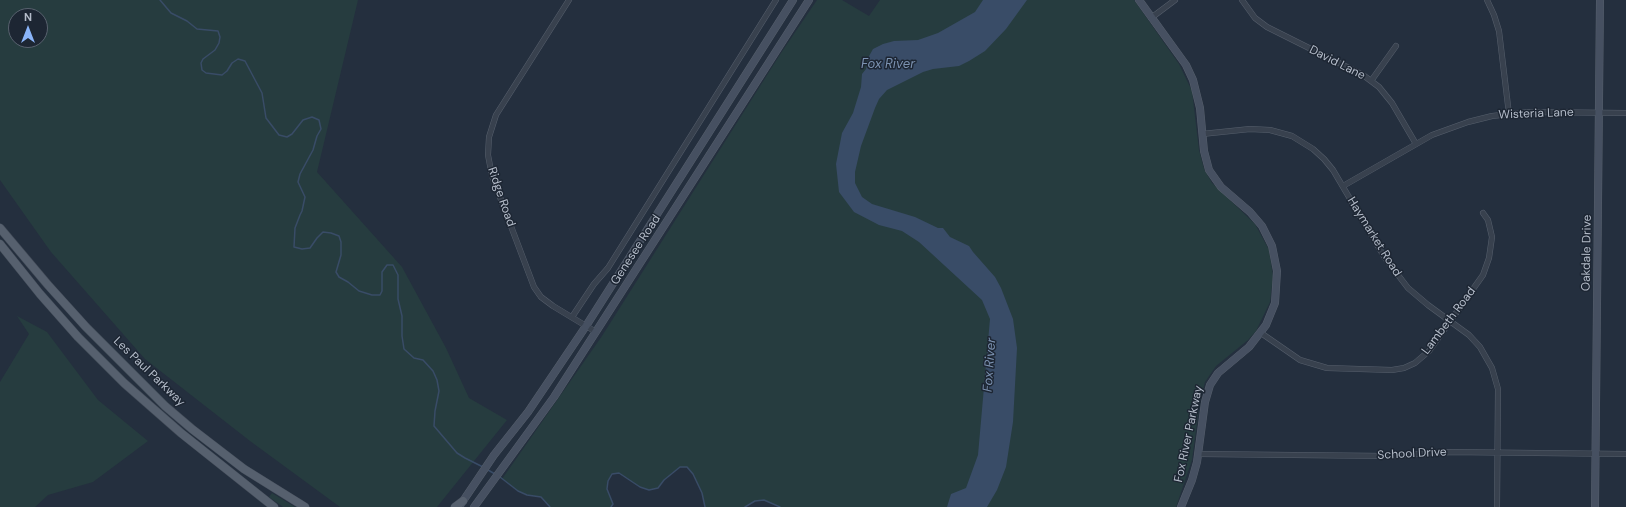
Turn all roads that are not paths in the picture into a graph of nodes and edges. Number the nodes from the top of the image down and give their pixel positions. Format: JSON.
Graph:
{"nodes":[{"id":1,"x":569,"y":0,"type":"edge"},
{"id":2,"x":776,"y":0,"type":"edge"},
{"id":3,"x":792,"y":0,"type":"edge"},
{"id":4,"x":809,"y":0,"type":"edge"},
{"id":5,"x":1140,"y":0,"type":"edge"},
{"id":6,"x":1175,"y":0,"type":"edge"},
{"id":7,"x":1242,"y":0,"type":"edge"},
{"id":8,"x":1486,"y":0,"type":"edge"},
{"id":9,"x":1600,"y":0,"type":"edge"},
{"id":10,"x":1151,"y":18,"type":"junction"},
{"id":11,"x":1396,"y":46,"type":"dead end"},
{"id":12,"x":1371,"y":81,"type":"junction"},
{"id":13,"x":1600,"y":113,"type":"junction"},
{"id":14,"x":1626,"y":113,"type":"edge"},
{"id":15,"x":1509,"y":114,"type":"junction"},
{"id":16,"x":1202,"y":134,"type":"junction"},
{"id":17,"x":1416,"y":144,"type":"junction"},
{"id":18,"x":1342,"y":186,"type":"junction"},
{"id":19,"x":1483,"y":213,"type":"dead end"},
{"id":20,"x":0,"y":228,"type":"edge"},
{"id":21,"x":0,"y":244,"type":"edge"},
{"id":22,"x":572,"y":317,"type":"junction"},
{"id":23,"x":1451,"y":322,"type":"junction"},
{"id":24,"x":586,"y":326,"type":"junction"},
{"id":25,"x":596,"y":332,"type":"junction"},
{"id":26,"x":1261,"y":333,"type":"junction"},
{"id":27,"x":1498,"y":453,"type":"junction"},
{"id":28,"x":1199,"y":454,"type":"junction"},
{"id":29,"x":1595,"y":454,"type":"junction"},
{"id":30,"x":1626,"y":454,"type":"edge"},
{"id":31,"x":461,"y":504,"type":"edge"},
{"id":32,"x":274,"y":507,"type":"edge"},
{"id":33,"x":306,"y":507,"type":"edge"},
{"id":34,"x":455,"y":507,"type":"edge"},
{"id":35,"x":474,"y":507,"type":"edge"},
{"id":36,"x":1181,"y":507,"type":"edge"},
{"id":37,"x":1497,"y":507,"type":"edge"},
{"id":38,"x":1595,"y":507,"type":"edge"}],
"edges":[{"from":1,"to":22,"type":"street","name":"Ridge Road"},
{"from":2,"to":22,"type":"street","name":"Genesee Road"},
{"from":3,"to":24,"type":"main road","name":"Genesee Road"},
{"from":4,"to":25,"type":"main road","name":"Genesee Road"},
{"from":5,"to":10,"type":"main road","name":"Fox River Parkway"},
{"from":6,"to":10,"type":"street"},
{"from":7,"to":12,"type":"street","name":"David Lane"},
{"from":8,"to":15,"type":"street"},
{"from":9,"to":13,"type":"main road","name":"Oakdale Drive"},
{"from":10,"to":16,"type":"main road","name":"Fox River Parkway"},
{"from":11,"to":12,"type":"street"},
{"from":12,"to":17,"type":"street","name":"David Lane"},
{"from":13,"to":14,"type":"street","name":"Wisteria Lane"},
{"from":13,"to":15,"type":"street","name":"Wisteria Lane"},
{"from":13,"to":29,"type":"main road","name":"Oakdale Drive"},
{"from":15,"to":17,"type":"street","name":"Wisteria Lane"},
{"from":16,"to":18,"type":"street","name":"Haymarket Road"},
{"from":16,"to":26,"type":"main road","name":"Fox River Parkway"},
{"from":17,"to":18,"type":"street","name":"Wisteria Lane"},
{"from":18,"to":23,"type":"street","name":"Haymarket Road"},
{"from":19,"to":23,"type":"street","name":"Lambeth Road"},
{"from":20,"to":33,"type":"main road","name":"Les Paul Parkway"},
{"from":21,"to":32,"type":"main road","name":"Les Paul Parkway"},
{"from":22,"to":24,"type":"street","name":"Ridge Road"},
{"from":23,"to":26,"type":"street","name":"Lambeth Road"},
{"from":23,"to":27,"type":"street","name":"Haymarket Road"},
{"from":24,"to":25,"type":"street","name":"Ridge Road"},
{"from":24,"to":31,"type":"main road","name":"Genesee Road"},
{"from":25,"to":35,"type":"main road","name":"Genesee Road"},
{"from":26,"to":28,"type":"main road","name":"Fox River Parkway"},
{"from":27,"to":28,"type":"street","name":"School Drive"},
{"from":27,"to":29,"type":"street","name":"School Drive"},
{"from":27,"to":37,"type":"street","name":"Haymarket Road"},
{"from":28,"to":36,"type":"main road","name":"Fox River Parkway"},
{"from":29,"to":30,"type":"street","name":"School Drive"},
{"from":29,"to":38,"type":"main road","name":"Oakdale Drive"},
{"from":31,"to":34,"type":"main road"}]}
